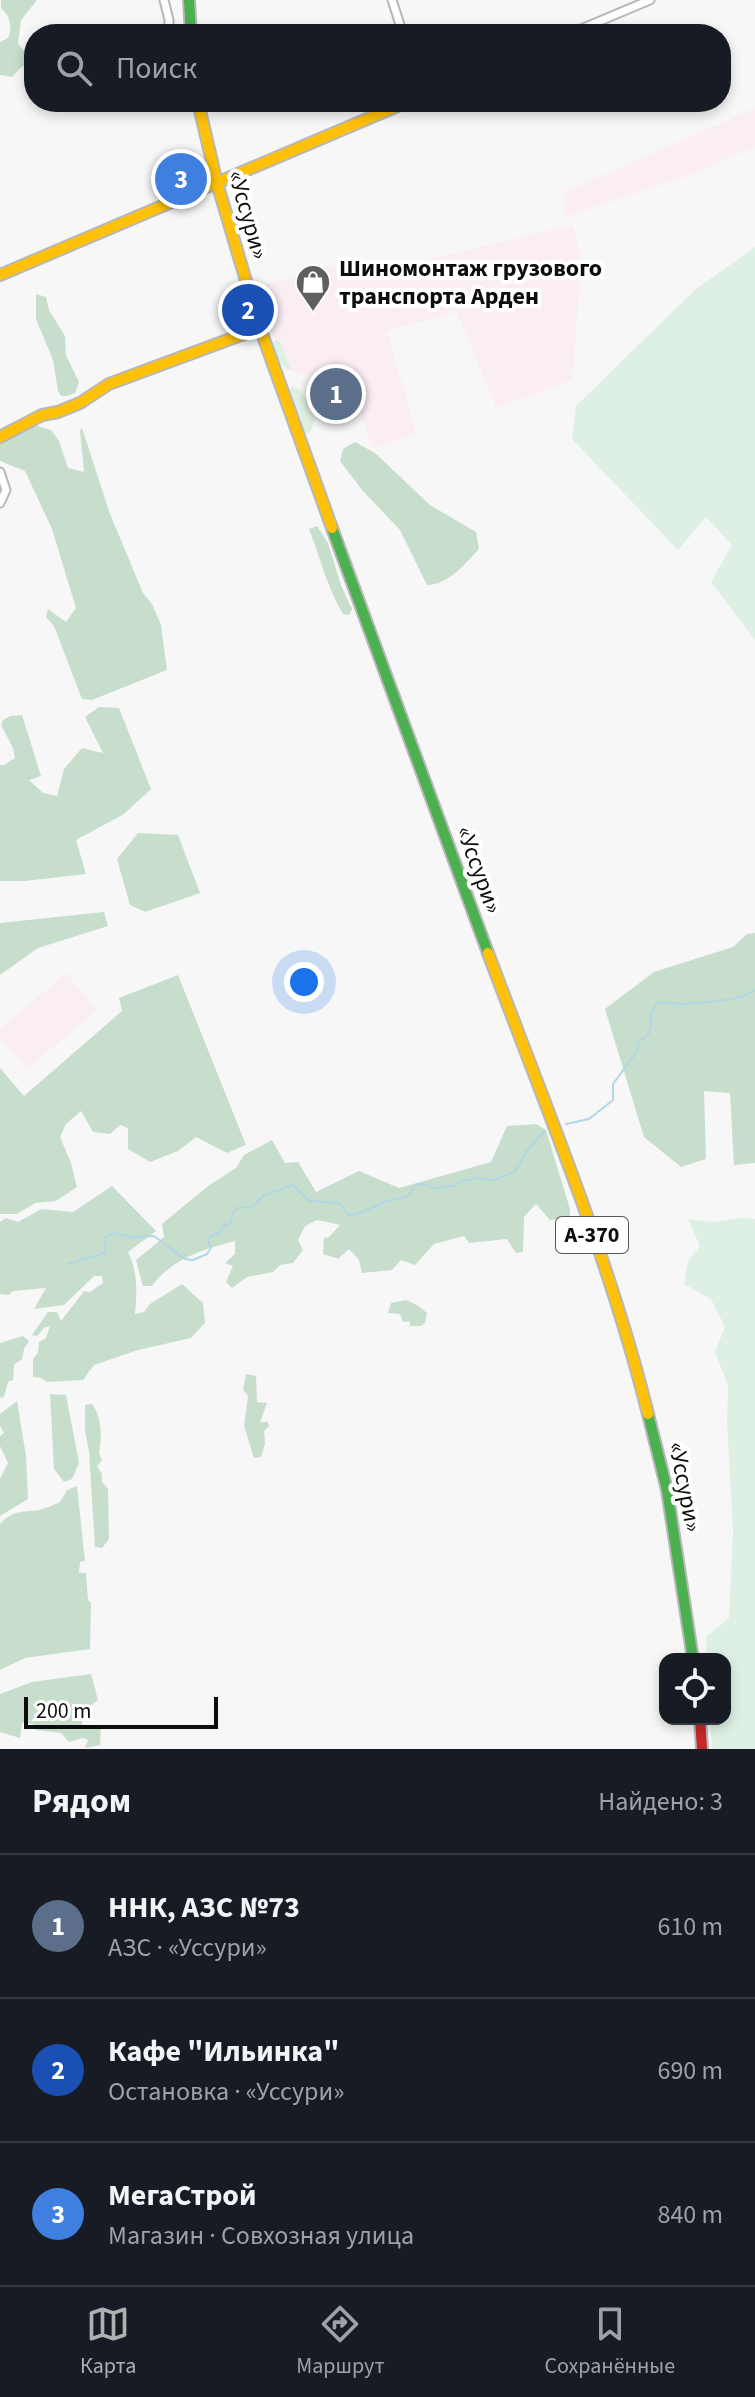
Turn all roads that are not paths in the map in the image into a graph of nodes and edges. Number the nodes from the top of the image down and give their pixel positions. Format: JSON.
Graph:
{"nodes":[{"id":1,"x":164,"y":0,"type":"edge"},
{"id":2,"x":189,"y":0,"type":"edge"},
{"id":3,"x":392,"y":0,"type":"edge"},
{"id":4,"x":650,"y":0,"type":"edge"},
{"id":5,"x":169,"y":24,"type":"edge"},
{"id":6,"x":190,"y":24,"type":"edge"},
{"id":7,"x":400,"y":24,"type":"edge"},
{"id":8,"x":593,"y":24,"type":"edge"},
{"id":9,"x":200,"y":112,"type":"edge"},
{"id":10,"x":384,"y":112,"type":"edge"},
{"id":11,"x":217,"y":183,"type":"junction"},
{"id":12,"x":0,"y":275,"type":"edge"},
{"id":13,"x":260,"y":328,"type":"junction"},
{"id":14,"x":0,"y":437,"type":"edge"},
{"id":15,"x":0,"y":472,"type":"edge"},
{"id":16,"x":0,"y":503,"type":"edge"},
{"id":17,"x":692,"y":1653,"type":"edge"},
{"id":18,"x":700,"y":1725,"type":"edge"},
{"id":19,"x":702,"y":1749,"type":"edge"}],
"edges":[{"from":1,"to":5,"type":"street"},
{"from":2,"to":6,"type":"main road"},
{"from":3,"to":7,"type":"street"},
{"from":4,"to":8,"type":"street"},
{"from":9,"to":11,"type":"main road","name":"«Уссури»","number":"А-370"},
{"from":10,"to":11,"type":"main road"},
{"from":11,"to":12,"type":"main road"},
{"from":11,"to":13,"type":"main road","name":"«Уссури»","number":"А-370"},
{"from":13,"to":14,"type":"main road"},
{"from":13,"to":17,"type":"main road","name":"«Уссури»","number":"А-370"},
{"from":15,"to":16,"type":"street"},
{"from":18,"to":19,"type":"main road"}]}
